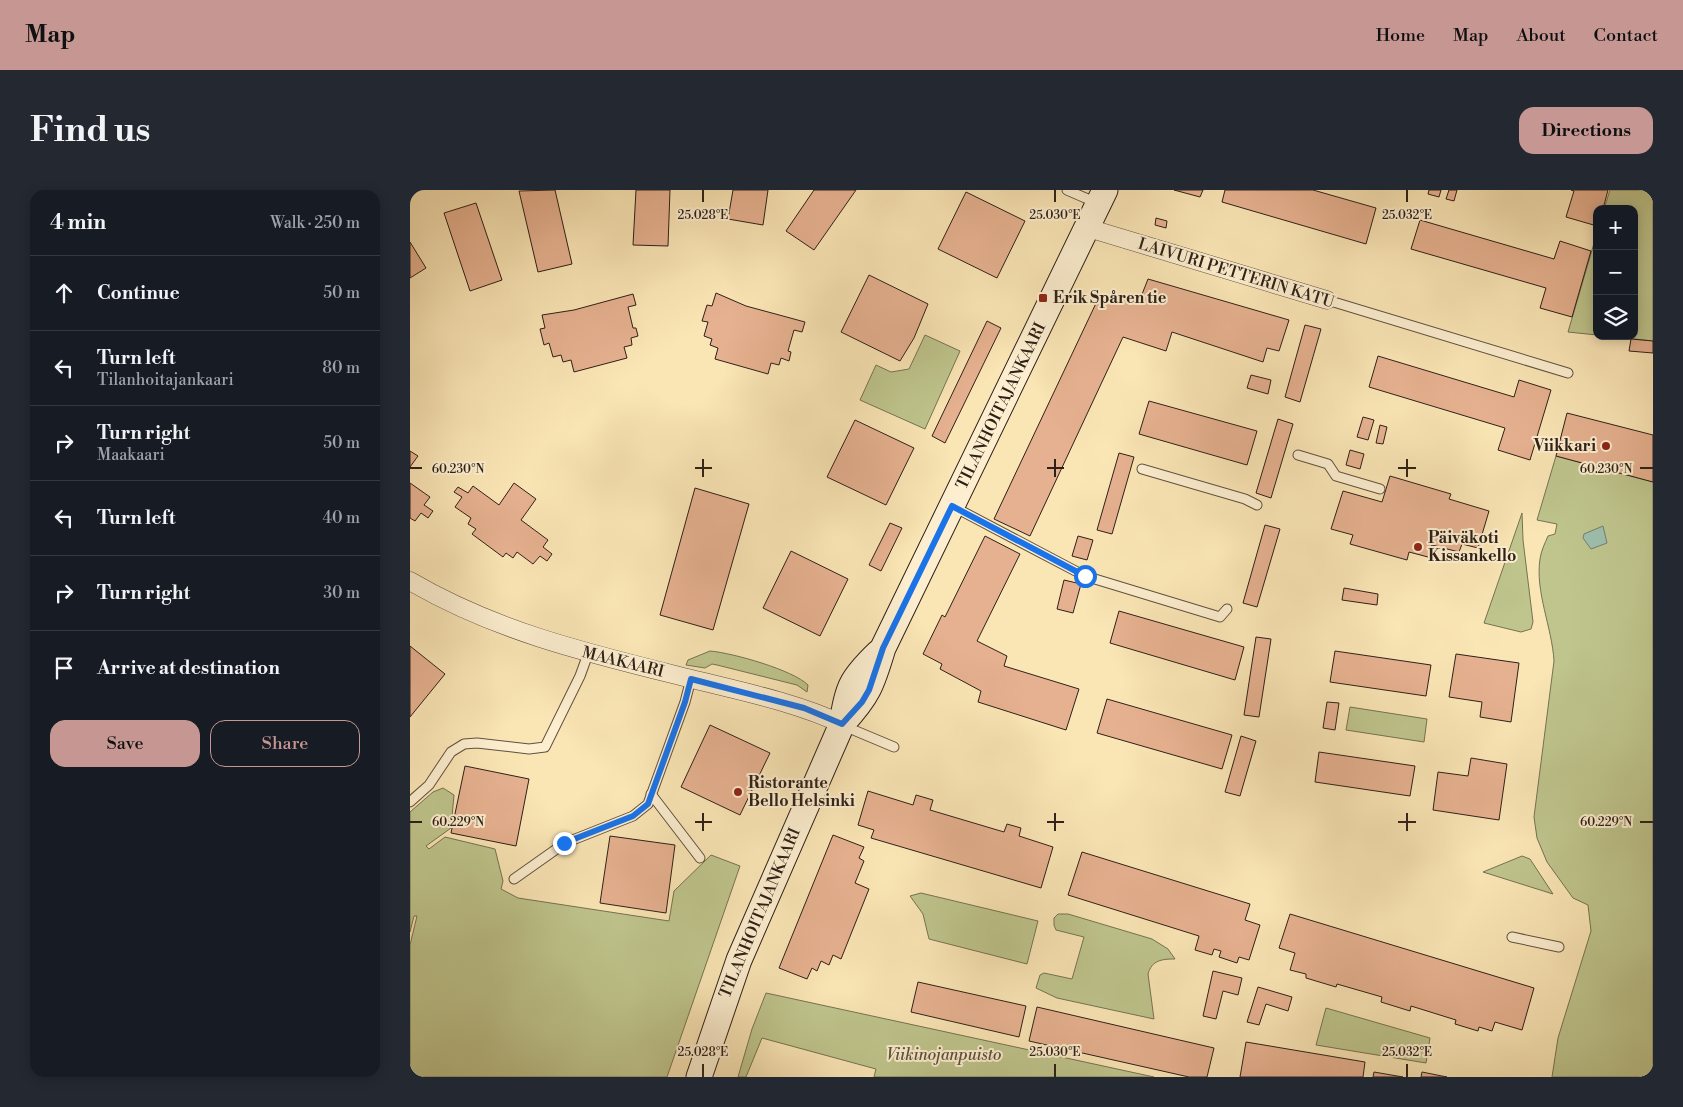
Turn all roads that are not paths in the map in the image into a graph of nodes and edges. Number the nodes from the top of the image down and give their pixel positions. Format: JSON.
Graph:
{"nodes":[{"id":1,"x":1067,"y":190,"type":"edge"},
{"id":2,"x":1102,"y":197,"type":"edge"},
{"id":3,"x":1088,"y":228,"type":"junction"},
{"id":4,"x":1327,"y":300,"type":"joint"},
{"id":5,"x":1568,"y":373,"type":"dead end"},
{"id":6,"x":1298,"y":455,"type":"dead end"},
{"id":7,"x":1142,"y":469,"type":"dead end"},
{"id":8,"x":1380,"y":489,"type":"dead end"},
{"id":9,"x":1257,"y":505,"type":"dead end"},
{"id":10,"x":952,"y":506,"type":"junction"},
{"id":11,"x":410,"y":581,"type":"edge"},
{"id":12,"x":1227,"y":609,"type":"dead end"},
{"id":13,"x":588,"y":654,"type":"junction"},
{"id":14,"x":691,"y":679,"type":"junction"},
{"id":15,"x":842,"y":724,"type":"junction"},
{"id":16,"x":894,"y":747,"type":"dead end"},
{"id":17,"x":652,"y":794,"type":"junction"},
{"id":18,"x":410,"y":802,"type":"edge"},
{"id":19,"x":700,"y":858,"type":"dead end"},
{"id":20,"x":514,"y":879,"type":"dead end"},
{"id":21,"x":1512,"y":937,"type":"dead end"},
{"id":22,"x":1559,"y":947,"type":"dead end"},
{"id":23,"x":699,"y":1077,"type":"edge"}],
"edges":[{"from":1,"to":2,"type":"lane"},
{"from":2,"to":3,"type":"street","name":"TILANHOITAJANKAARI"},
{"from":3,"to":4,"type":"street","name":"LAIVURI PETTERIN KATU"},
{"from":3,"to":10,"type":"street","name":"TILANHOITAJANKAARI"},
{"from":4,"to":5,"type":"lane","name":"LAIVURI PETTERIN KATU"},
{"from":6,"to":8,"type":"lane"},
{"from":7,"to":9,"type":"lane"},
{"from":10,"to":12,"type":"lane"},
{"from":10,"to":15,"type":"street","name":"TILANHOITAJANKAARI"},
{"from":11,"to":13,"type":"street","name":"MAAKAARI"},
{"from":13,"to":14,"type":"street","name":"MAAKAARI"},
{"from":13,"to":18,"type":"lane"},
{"from":14,"to":15,"type":"street","name":"MAAKAARI"},
{"from":14,"to":17,"type":"lane"},
{"from":15,"to":16,"type":"lane"},
{"from":15,"to":23,"type":"street","name":"TILANHOITAJANKAARI"},
{"from":17,"to":19,"type":"lane"},
{"from":17,"to":20,"type":"lane"},
{"from":21,"to":22,"type":"lane"}]}
